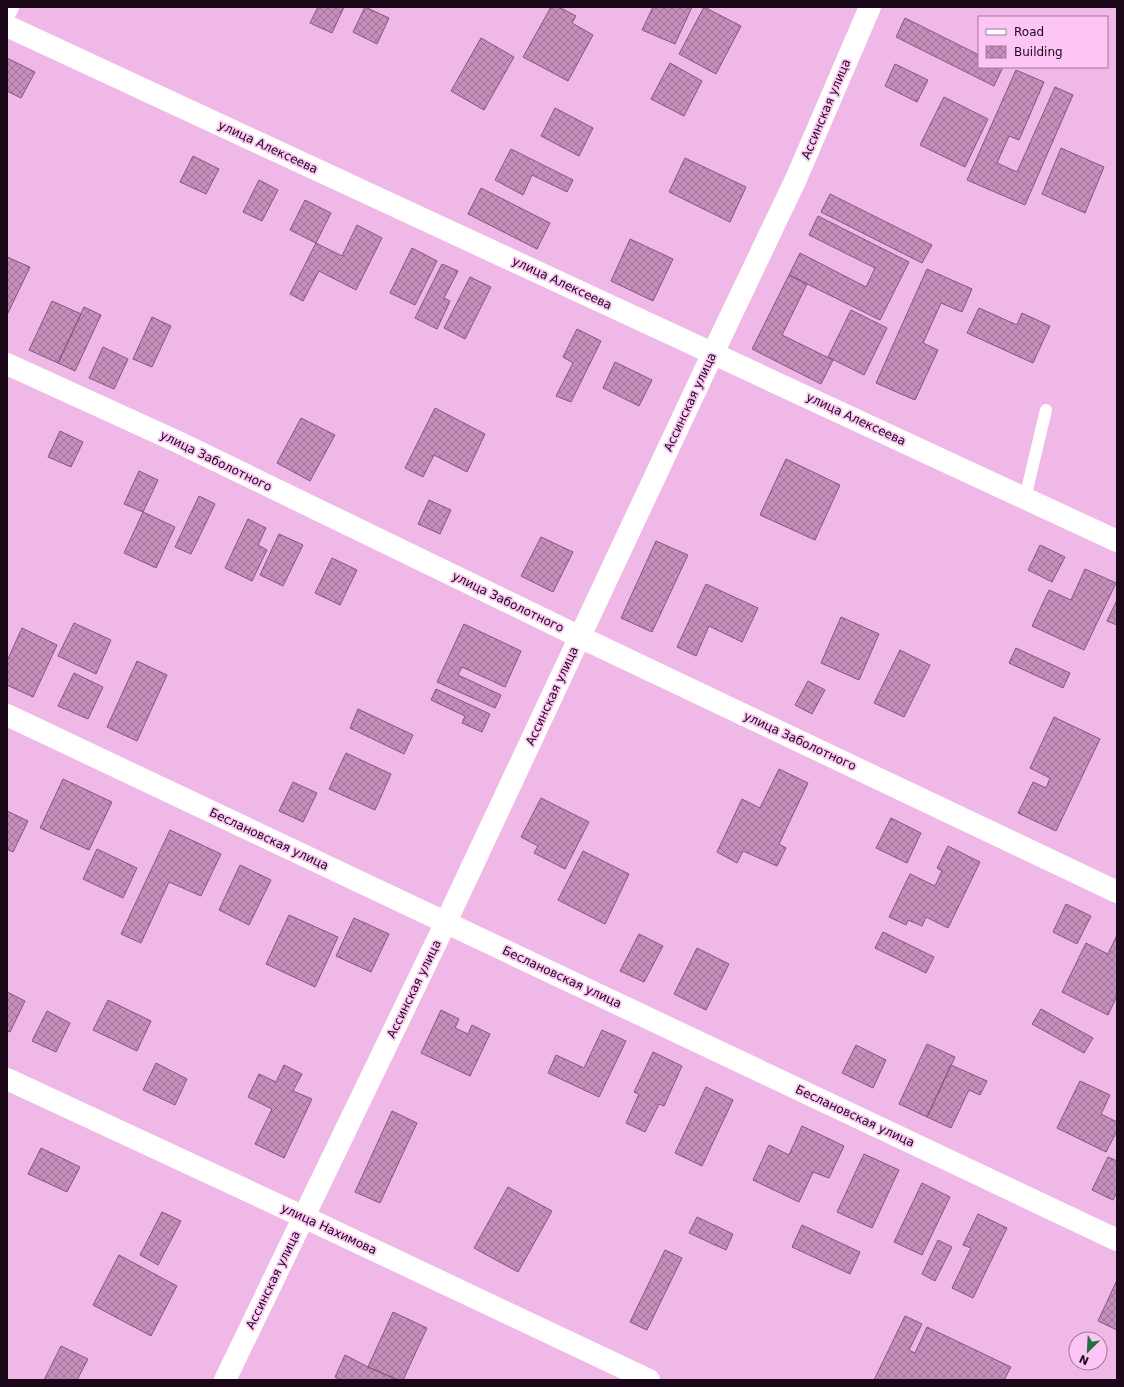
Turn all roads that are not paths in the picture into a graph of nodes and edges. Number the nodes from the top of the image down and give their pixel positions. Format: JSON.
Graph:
{"nodes":[{"id":1,"x":870,"y":7,"type":"edge"},
{"id":2,"x":7,"y":26,"type":"edge"},
{"id":3,"x":713,"y":353,"type":"junction"},
{"id":4,"x":7,"y":364,"type":"edge"},
{"id":5,"x":1046,"y":410,"type":"dead end"},
{"id":6,"x":1025,"y":498,"type":"junction"},
{"id":7,"x":1117,"y":540,"type":"edge"},
{"id":8,"x":580,"y":637,"type":"junction"},
{"id":9,"x":7,"y":715,"type":"edge"},
{"id":10,"x":1117,"y":892,"type":"edge"},
{"id":11,"x":446,"y":922,"type":"junction"},
{"id":12,"x":7,"y":1079,"type":"edge"},
{"id":13,"x":304,"y":1217,"type":"junction"},
{"id":14,"x":1117,"y":1240,"type":"edge"},
{"id":15,"x":225,"y":1380,"type":"edge"},
{"id":16,"x":649,"y":1380,"type":"edge"}],
"edges":[{"from":1,"to":3,"type":"street","name":"Ассинская улица"},
{"from":2,"to":3,"type":"street","name":"улица Алексеева"},
{"from":3,"to":6,"type":"street","name":"улица Алексеева"},
{"from":3,"to":8,"type":"street","name":"Ассинская улица"},
{"from":4,"to":8,"type":"street","name":"улица Заболотного"},
{"from":5,"to":6,"type":"lane"},
{"from":6,"to":7,"type":"street","name":"улица Алексеева"},
{"from":8,"to":10,"type":"street","name":"улица Заболотного"},
{"from":8,"to":11,"type":"street","name":"Ассинская улица"},
{"from":9,"to":11,"type":"street","name":"Беслановская улица"},
{"from":11,"to":13,"type":"street","name":"Ассинская улица"},
{"from":11,"to":14,"type":"street","name":"Беслановская улица"},
{"from":12,"to":13,"type":"street","name":"улица Нахимова"},
{"from":13,"to":15,"type":"street","name":"Ассинская улица"},
{"from":13,"to":16,"type":"street","name":"улица Нахимова"}]}
